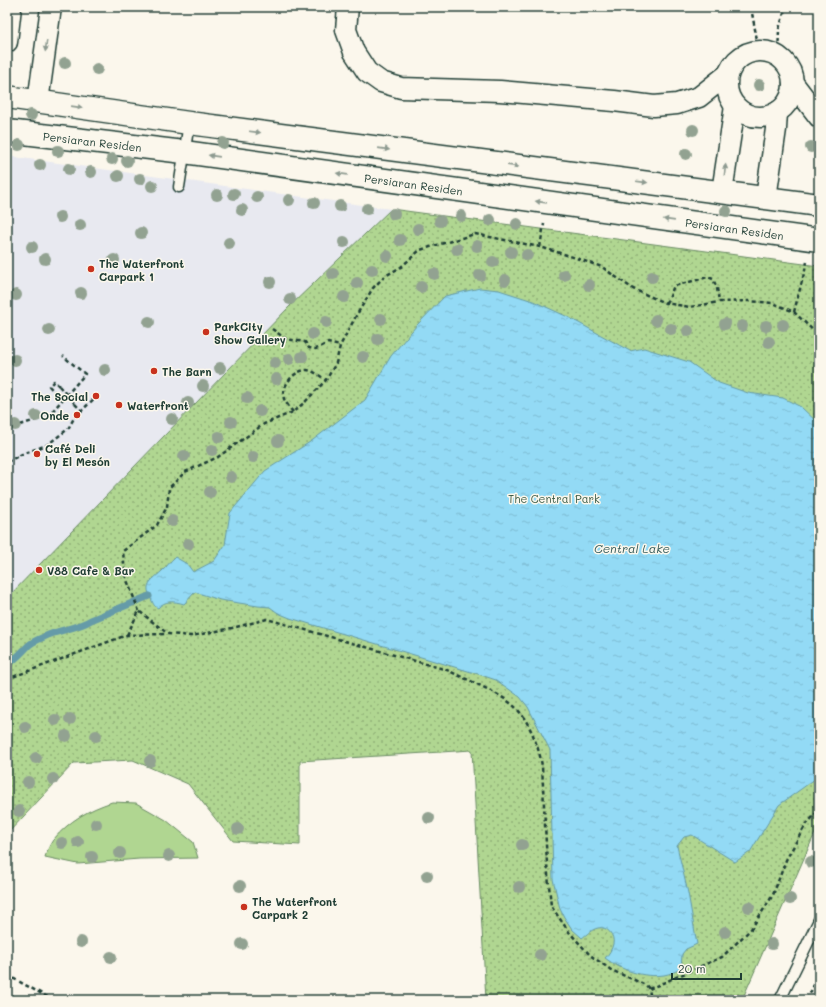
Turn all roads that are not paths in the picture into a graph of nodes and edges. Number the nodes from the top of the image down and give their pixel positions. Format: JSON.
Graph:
{"nodes":[{"id":1,"x":11,"y":7,"type":"edge"},
{"id":2,"x":51,"y":7,"type":"edge"},
{"id":3,"x":348,"y":7,"type":"edge"},
{"id":4,"x":7,"y":42,"type":"edge"},
{"id":5,"x":728,"y":74,"type":"junction"},
{"id":6,"x":793,"y":83,"type":"junction"},
{"id":7,"x":7,"y":97,"type":"edge"},
{"id":8,"x":38,"y":102,"type":"junction"},
{"id":9,"x":735,"y":106,"type":"junction"},
{"id":10,"x":777,"y":112,"type":"junction"},
{"id":11,"x":819,"y":117,"type":"edge"},
{"id":12,"x":189,"y":123,"type":"junction"},
{"id":13,"x":7,"y":131,"type":"edge"},
{"id":14,"x":184,"y":152,"type":"junction"},
{"id":15,"x":178,"y":187,"type":"dead end"},
{"id":16,"x":722,"y":192,"type":"junction"},
{"id":17,"x":766,"y":198,"type":"junction"},
{"id":18,"x":819,"y":205,"type":"edge"},
{"id":19,"x":819,"y":240,"type":"edge"},
{"id":20,"x":819,"y":920,"type":"edge"},
{"id":21,"x":780,"y":1000,"type":"edge"}],
"edges":[{"from":1,"to":4,"type":"street"},
{"from":2,"to":8,"type":"street","one_way":true},
{"from":3,"to":5,"type":"street"},
{"from":5,"to":6,"type":"street"},
{"from":5,"to":9,"type":"street"},
{"from":6,"to":10,"type":"street"},
{"from":6,"to":11,"type":"street"},
{"from":7,"to":8,"type":"street"},
{"from":8,"to":12,"type":"street","one_way":true},
{"from":9,"to":10,"type":"street"},
{"from":16,"to":9,"type":"street","one_way":true},
{"from":10,"to":17,"type":"street"},
{"from":12,"to":14,"type":"lane"},
{"from":12,"to":16,"type":"street","one_way":true},
{"from":13,"to":14,"type":"street","name":"Persiaran Residen"},
{"from":14,"to":15,"type":"lane"},
{"from":19,"to":14,"type":"street","name":"Persiaran Residen","one_way":true},
{"from":16,"to":17,"type":"street"},
{"from":17,"to":18,"type":"street"},
{"from":20,"to":21,"type":"lane"}]}
